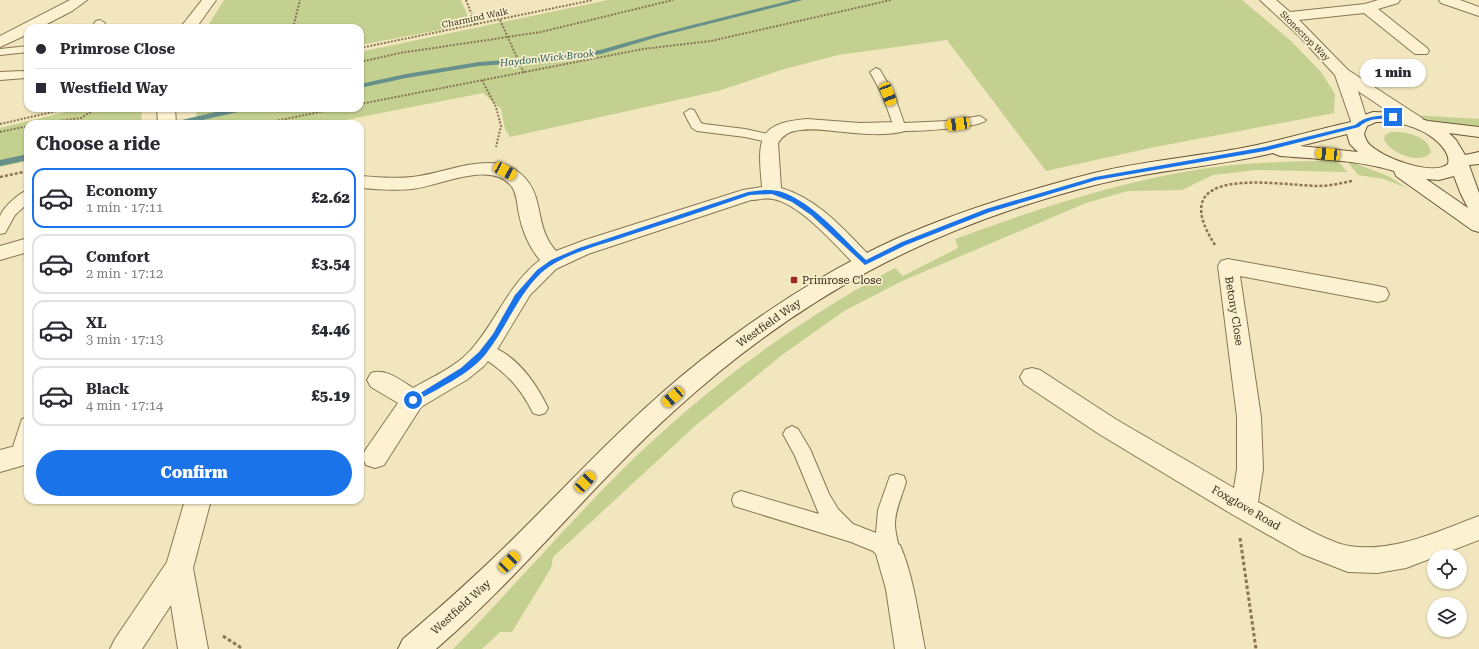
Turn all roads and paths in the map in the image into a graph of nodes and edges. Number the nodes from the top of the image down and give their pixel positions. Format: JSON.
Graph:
{"nodes":[{"id":1,"x":80,"y":0,"type":"edge"},
{"id":2,"x":209,"y":0,"type":"edge"},
{"id":3,"x":300,"y":0,"type":"edge"},
{"id":4,"x":466,"y":0,"type":"edge"},
{"id":5,"x":593,"y":0,"type":"edge"},
{"id":6,"x":673,"y":0,"type":"edge"},
{"id":7,"x":891,"y":0,"type":"edge"},
{"id":8,"x":1267,"y":0,"type":"edge"},
{"id":9,"x":1393,"y":0,"type":"edge"},
{"id":10,"x":1446,"y":0,"type":"edge"},
{"id":11,"x":1367,"y":8,"type":"junction"},
{"id":12,"x":1479,"y":12,"type":"edge"},
{"id":13,"x":1288,"y":17,"type":"junction"},
{"id":14,"x":500,"y":20,"type":"junction"},
{"id":15,"x":34,"y":24,"type":"edge"},
{"id":16,"x":191,"y":24,"type":"edge"},
{"id":17,"x":294,"y":24,"type":"edge"},
{"id":18,"x":476,"y":25,"type":"junction"},
{"id":19,"x":24,"y":29,"type":"edge"},
{"id":20,"x":509,"y":38,"type":"junction"},
{"id":21,"x":0,"y":42,"type":"edge"},
{"id":22,"x":364,"y":47,"type":"edge"},
{"id":23,"x":24,"y":49,"type":"edge"},
{"id":24,"x":1421,"y":51,"type":"dead end"},
{"id":25,"x":0,"y":52,"type":"edge"},
{"id":26,"x":364,"y":61,"type":"edge"},
{"id":27,"x":876,"y":72,"type":"dead end"},
{"id":28,"x":524,"y":73,"type":"junction"},
{"id":29,"x":1342,"y":73,"type":"junction"},
{"id":30,"x":22,"y":75,"type":"dead end"},
{"id":31,"x":0,"y":76,"type":"edge"},
{"id":32,"x":482,"y":80,"type":"junction"},
{"id":33,"x":364,"y":103,"type":"edge"},
{"id":34,"x":52,"y":112,"type":"edge"},
{"id":35,"x":92,"y":112,"type":"edge"},
{"id":36,"x":319,"y":112,"type":"edge"},
{"id":37,"x":690,"y":113,"type":"dead end"},
{"id":38,"x":50,"y":120,"type":"edge"},
{"id":39,"x":280,"y":120,"type":"edge"},
{"id":40,"x":980,"y":120,"type":"dead end"},
{"id":41,"x":1417,"y":122,"type":"junction"},
{"id":42,"x":0,"y":124,"type":"edge"},
{"id":43,"x":1358,"y":125,"type":"junction"},
{"id":44,"x":24,"y":127,"type":"edge"},
{"id":45,"x":900,"y":127,"type":"junction"},
{"id":46,"x":0,"y":132,"type":"edge"},
{"id":47,"x":1479,"y":132,"type":"edge"},
{"id":48,"x":772,"y":139,"type":"junction"},
{"id":49,"x":1265,"y":149,"type":"junction"},
{"id":50,"x":1479,"y":158,"type":"edge"},
{"id":51,"x":1461,"y":163,"type":"junction"},
{"id":52,"x":1389,"y":164,"type":"junction"},
{"id":53,"x":491,"y":169,"type":"junction"},
{"id":54,"x":24,"y":172,"type":"edge"},
{"id":55,"x":0,"y":177,"type":"edge"},
{"id":56,"x":1353,"y":181,"type":"dead end"},
{"id":57,"x":364,"y":182,"type":"edge"},
{"id":58,"x":772,"y":192,"type":"junction"},
{"id":59,"x":24,"y":199,"type":"edge"},
{"id":60,"x":1479,"y":210,"type":"edge"},
{"id":61,"x":1479,"y":225,"type":"edge"},
{"id":62,"x":0,"y":229,"type":"edge"},
{"id":63,"x":24,"y":246,"type":"edge"},
{"id":64,"x":0,"y":253,"type":"edge"},
{"id":65,"x":553,"y":262,"type":"junction"},
{"id":66,"x":865,"y":263,"type":"junction"},
{"id":67,"x":1228,"y":266,"type":"junction"},
{"id":68,"x":1378,"y":294,"type":"dead end"},
{"id":69,"x":485,"y":350,"type":"junction"},
{"id":70,"x":1032,"y":377,"type":"dead end"},
{"id":71,"x":378,"y":380,"type":"dead end"},
{"id":72,"x":413,"y":400,"type":"junction"},
{"id":73,"x":539,"y":408,"type":"dead end"},
{"id":74,"x":24,"y":432,"type":"edge"},
{"id":75,"x":792,"y":434,"type":"dead end"},
{"id":76,"x":376,"y":458,"type":"dead end"},
{"id":77,"x":10,"y":459,"type":"edge"},
{"id":78,"x":897,"y":482,"type":"dead end"},
{"id":79,"x":741,"y":500,"type":"dead end"},
{"id":80,"x":197,"y":504,"type":"edge"},
{"id":81,"x":1244,"y":508,"type":"junction"},
{"id":82,"x":1479,"y":528,"type":"edge"},
{"id":83,"x":852,"y":533,"type":"junction"},
{"id":84,"x":890,"y":554,"type":"junction"},
{"id":85,"x":179,"y":568,"type":"junction"},
{"id":86,"x":221,"y":631,"type":"dead end"},
{"id":87,"x":125,"y":649,"type":"edge"},
{"id":88,"x":193,"y":649,"type":"edge"},
{"id":89,"x":243,"y":649,"type":"edge"},
{"id":90,"x":413,"y":649,"type":"edge"},
{"id":91,"x":910,"y":649,"type":"edge"},
{"id":92,"x":1256,"y":649,"type":"edge"}],
"edges":[{"from":1,"to":15,"type":"street"},
{"from":2,"to":16,"type":"street"},
{"from":3,"to":17,"type":"path"},
{"from":4,"to":18,"type":"path"},
{"from":5,"to":14,"type":"path","name":"Charmind Walk"},
{"from":6,"to":20,"type":"path"},
{"from":7,"to":28,"type":"path"},
{"from":8,"to":13,"type":"street","name":"Stonecrop Way"},
{"from":9,"to":11,"type":"street"},
{"from":10,"to":12,"type":"street"},
{"from":11,"to":13,"type":"street"},
{"from":11,"to":24,"type":"street"},
{"from":13,"to":29,"type":"street","name":"Stonecrop Way"},
{"from":14,"to":18,"type":"path","name":"Charmind Walk"},
{"from":14,"to":20,"type":"path"},
{"from":18,"to":22,"type":"path","name":"Charmind Walk"},
{"from":19,"to":21,"type":"street"},
{"from":20,"to":26,"type":"path"},
{"from":20,"to":28,"type":"path"},
{"from":23,"to":25,"type":"lane"},
{"from":27,"to":45,"type":"lane"},
{"from":28,"to":32,"type":"path"},
{"from":29,"to":41,"type":"street","name":"Stonecrop Way"},
{"from":29,"to":43,"type":"street","name":"Stonecrop Way"},
{"from":30,"to":31,"type":"lane"},
{"from":32,"to":33,"type":"path"},
{"from":32,"to":53,"type":"path"},
{"from":34,"to":42,"type":"path"},
{"from":35,"to":38,"type":"path"},
{"from":36,"to":39,"type":"path"},
{"from":37,"to":48,"type":"lane"},
{"from":40,"to":45,"type":"lane"},
{"from":41,"to":43,"type":"street","name":"Westfield Way"},
{"from":41,"to":47,"type":"street","name":"Westfield Way"},
{"from":41,"to":51,"type":"street","name":"Westfield Way"},
{"from":43,"to":49,"type":"street","name":"Westfield Way"},
{"from":43,"to":52,"type":"street","name":"Westfield Way"},
{"from":44,"to":46,"type":"path"},
{"from":45,"to":48,"type":"street"},
{"from":48,"to":58,"type":"street"},
{"from":49,"to":52,"type":"street","name":"Westfield Way"},
{"from":49,"to":66,"type":"street","name":"Westfield Way"},
{"from":50,"to":51,"type":"street","name":"Westfield Way"},
{"from":51,"to":52,"type":"street","name":"Westfield Way"},
{"from":51,"to":60,"type":"street"},
{"from":52,"to":61,"type":"street"},
{"from":53,"to":57,"type":"street"},
{"from":53,"to":65,"type":"street"},
{"from":54,"to":55,"type":"path"},
{"from":56,"to":67,"type":"path"},
{"from":58,"to":65,"type":"street"},
{"from":58,"to":66,"type":"street"},
{"from":59,"to":62,"type":"lane"},
{"from":63,"to":64,"type":"street"},
{"from":65,"to":69,"type":"street"},
{"from":66,"to":90,"type":"street","name":"Westfield Way"},
{"from":67,"to":68,"type":"street","name":"Betony Close"},
{"from":67,"to":81,"type":"street","name":"Betony Close"},
{"from":69,"to":72,"type":"street"},
{"from":69,"to":73,"type":"lane"},
{"from":70,"to":81,"type":"street","name":"Foxglove Road"},
{"from":71,"to":72,"type":"street"},
{"from":72,"to":76,"type":"street"},
{"from":74,"to":77,"type":"lane"},
{"from":75,"to":83,"type":"lane"},
{"from":78,"to":84,"type":"lane"},
{"from":79,"to":83,"type":"lane"},
{"from":80,"to":85,"type":"street"},
{"from":81,"to":82,"type":"street","name":"Foxglove Road"},
{"from":81,"to":92,"type":"path"},
{"from":83,"to":84,"type":"lane"},
{"from":84,"to":91,"type":"street"},
{"from":85,"to":87,"type":"street"},
{"from":85,"to":88,"type":"street"},
{"from":86,"to":89,"type":"path"}]}
